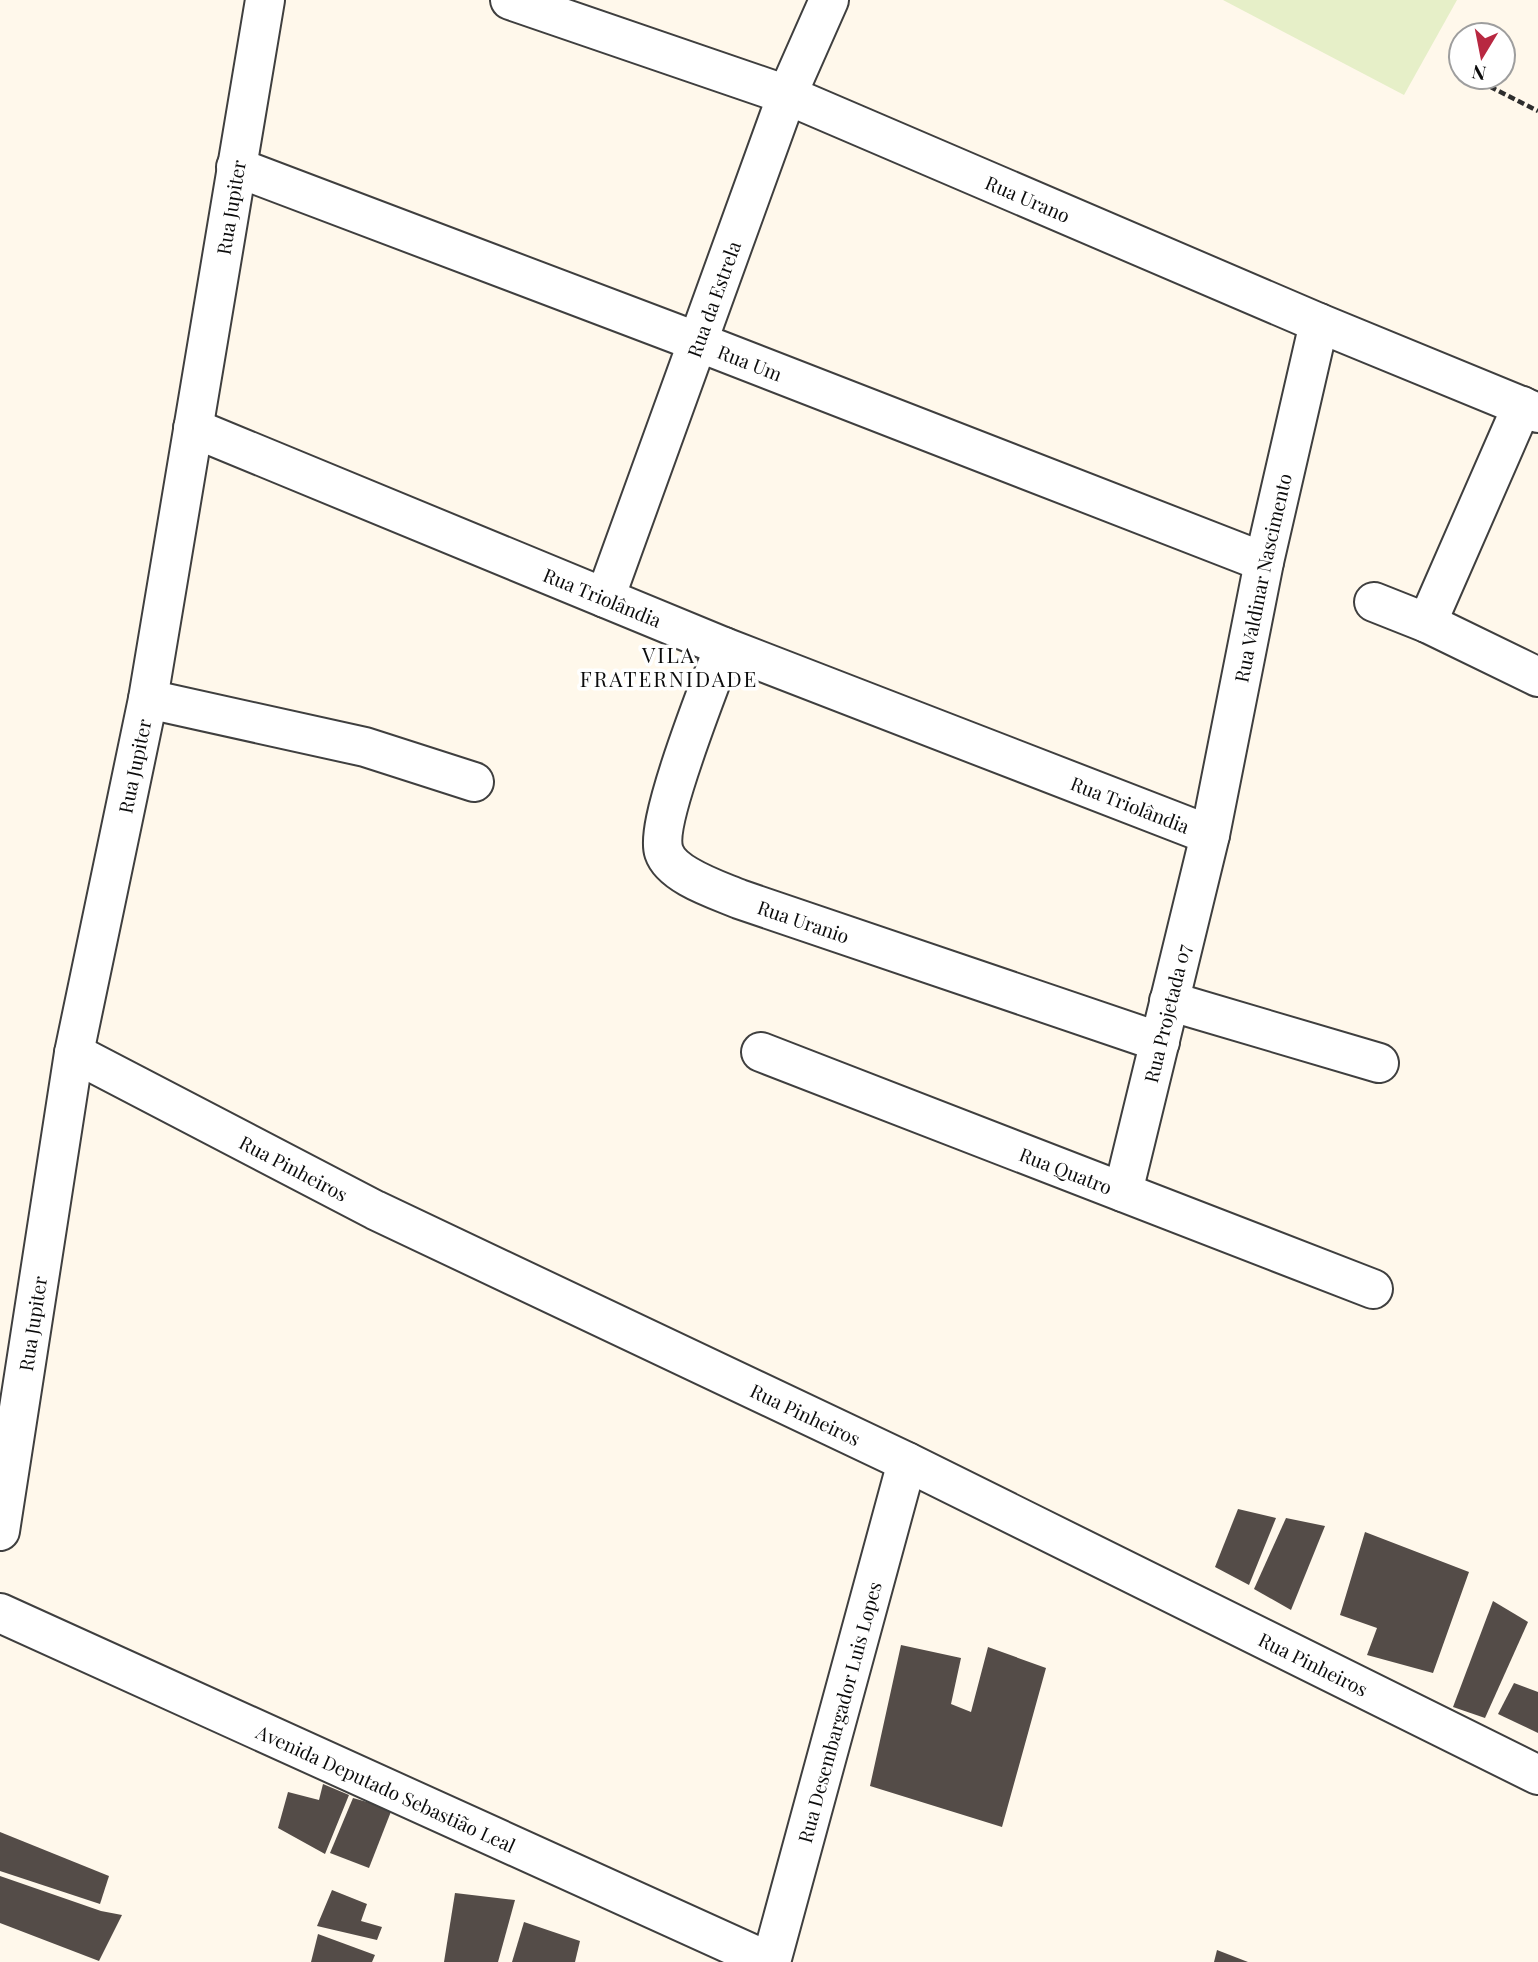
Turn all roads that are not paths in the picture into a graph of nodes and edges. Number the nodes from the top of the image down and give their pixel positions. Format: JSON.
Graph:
{"nodes":[{"id":1,"x":265,"y":0,"type":"edge"},
{"id":2,"x":510,"y":0,"type":"edge"},
{"id":3,"x":828,"y":0,"type":"edge"},
{"id":4,"x":786,"y":95,"type":"junction"},
{"id":5,"x":236,"y":167,"type":"junction"},
{"id":6,"x":1319,"y":323,"type":"junction"},
{"id":7,"x":698,"y":342,"type":"junction"},
{"id":8,"x":1530,"y":410,"type":"edge"},
{"id":9,"x":192,"y":428,"type":"junction"},
{"id":10,"x":1264,"y":562,"type":"junction"},
{"id":11,"x":605,"y":598,"type":"junction"},
{"id":12,"x":1374,"y":602,"type":"dead end"},
{"id":13,"x":1427,"y":623,"type":"junction"},
{"id":14,"x":724,"y":647,"type":"junction"},
{"id":15,"x":1538,"y":677,"type":"edge"},
{"id":16,"x":148,"y":699,"type":"junction"},
{"id":17,"x":474,"y":782,"type":"dead end"},
{"id":18,"x":1210,"y":835,"type":"junction"},
{"id":19,"x":1169,"y":1001,"type":"junction"},
{"id":20,"x":1160,"y":1042,"type":"junction"},
{"id":21,"x":761,"y":1052,"type":"dead end"},
{"id":22,"x":74,"y":1053,"type":"junction"},
{"id":23,"x":1379,"y":1063,"type":"dead end"},
{"id":24,"x":1123,"y":1192,"type":"junction"},
{"id":25,"x":1373,"y":1289,"type":"dead end"},
{"id":26,"x":907,"y":1462,"type":"junction"},
{"id":27,"x":0,"y":1531,"type":"edge"},
{"id":28,"x":0,"y":1613,"type":"edge"},
{"id":29,"x":1538,"y":1775,"type":"edge"},
{"id":30,"x":771,"y":1962,"type":"edge"}],
"edges":[{"from":1,"to":5,"type":"street","name":"Rua Jupiter"},
{"from":2,"to":4,"type":"street","name":"Rua Urano"},
{"from":3,"to":4,"type":"street","name":"Rua da Estrela"},
{"from":4,"to":6,"type":"street","name":"Rua Urano"},
{"from":4,"to":7,"type":"street","name":"Rua da Estrela"},
{"from":5,"to":7,"type":"street","name":"Rua Um"},
{"from":5,"to":9,"type":"street","name":"Rua Jupiter"},
{"from":6,"to":8,"type":"street","name":"Rua Urano"},
{"from":6,"to":10,"type":"street","name":"Rua Valdinar Nascimento"},
{"from":7,"to":10,"type":"street","name":"Rua Um"},
{"from":7,"to":11,"type":"street","name":"Rua da Estrela"},
{"from":8,"to":13,"type":"street"},
{"from":9,"to":11,"type":"street","name":"Rua Triolândia"},
{"from":9,"to":16,"type":"street","name":"Rua Jupiter"},
{"from":10,"to":18,"type":"street","name":"Rua Valdinar Nascimento"},
{"from":11,"to":14,"type":"street","name":"Rua Triolândia"},
{"from":12,"to":13,"type":"street"},
{"from":13,"to":15,"type":"street"},
{"from":14,"to":18,"type":"street","name":"Rua Triolândia"},
{"from":14,"to":20,"type":"street","name":"Rua Uranio"},
{"from":16,"to":17,"type":"street"},
{"from":16,"to":22,"type":"street","name":"Rua Jupiter"},
{"from":18,"to":19,"type":"street","name":"Rua Projetada 07"},
{"from":19,"to":20,"type":"street","name":"Rua Projetada 07"},
{"from":19,"to":23,"type":"street"},
{"from":20,"to":24,"type":"street","name":"Rua Projetada 07"},
{"from":21,"to":24,"type":"street","name":"Rua Quatro"},
{"from":22,"to":26,"type":"street","name":"Rua Pinheiros"},
{"from":22,"to":27,"type":"street","name":"Rua Jupiter"},
{"from":24,"to":25,"type":"street","name":"Rua Quatro"},
{"from":26,"to":29,"type":"street","name":"Rua Pinheiros"},
{"from":26,"to":30,"type":"street","name":"Rua Desembargador Luis Lopes"},
{"from":28,"to":30,"type":"street","name":"Avenida Deputado Sebastião Leal"}]}
